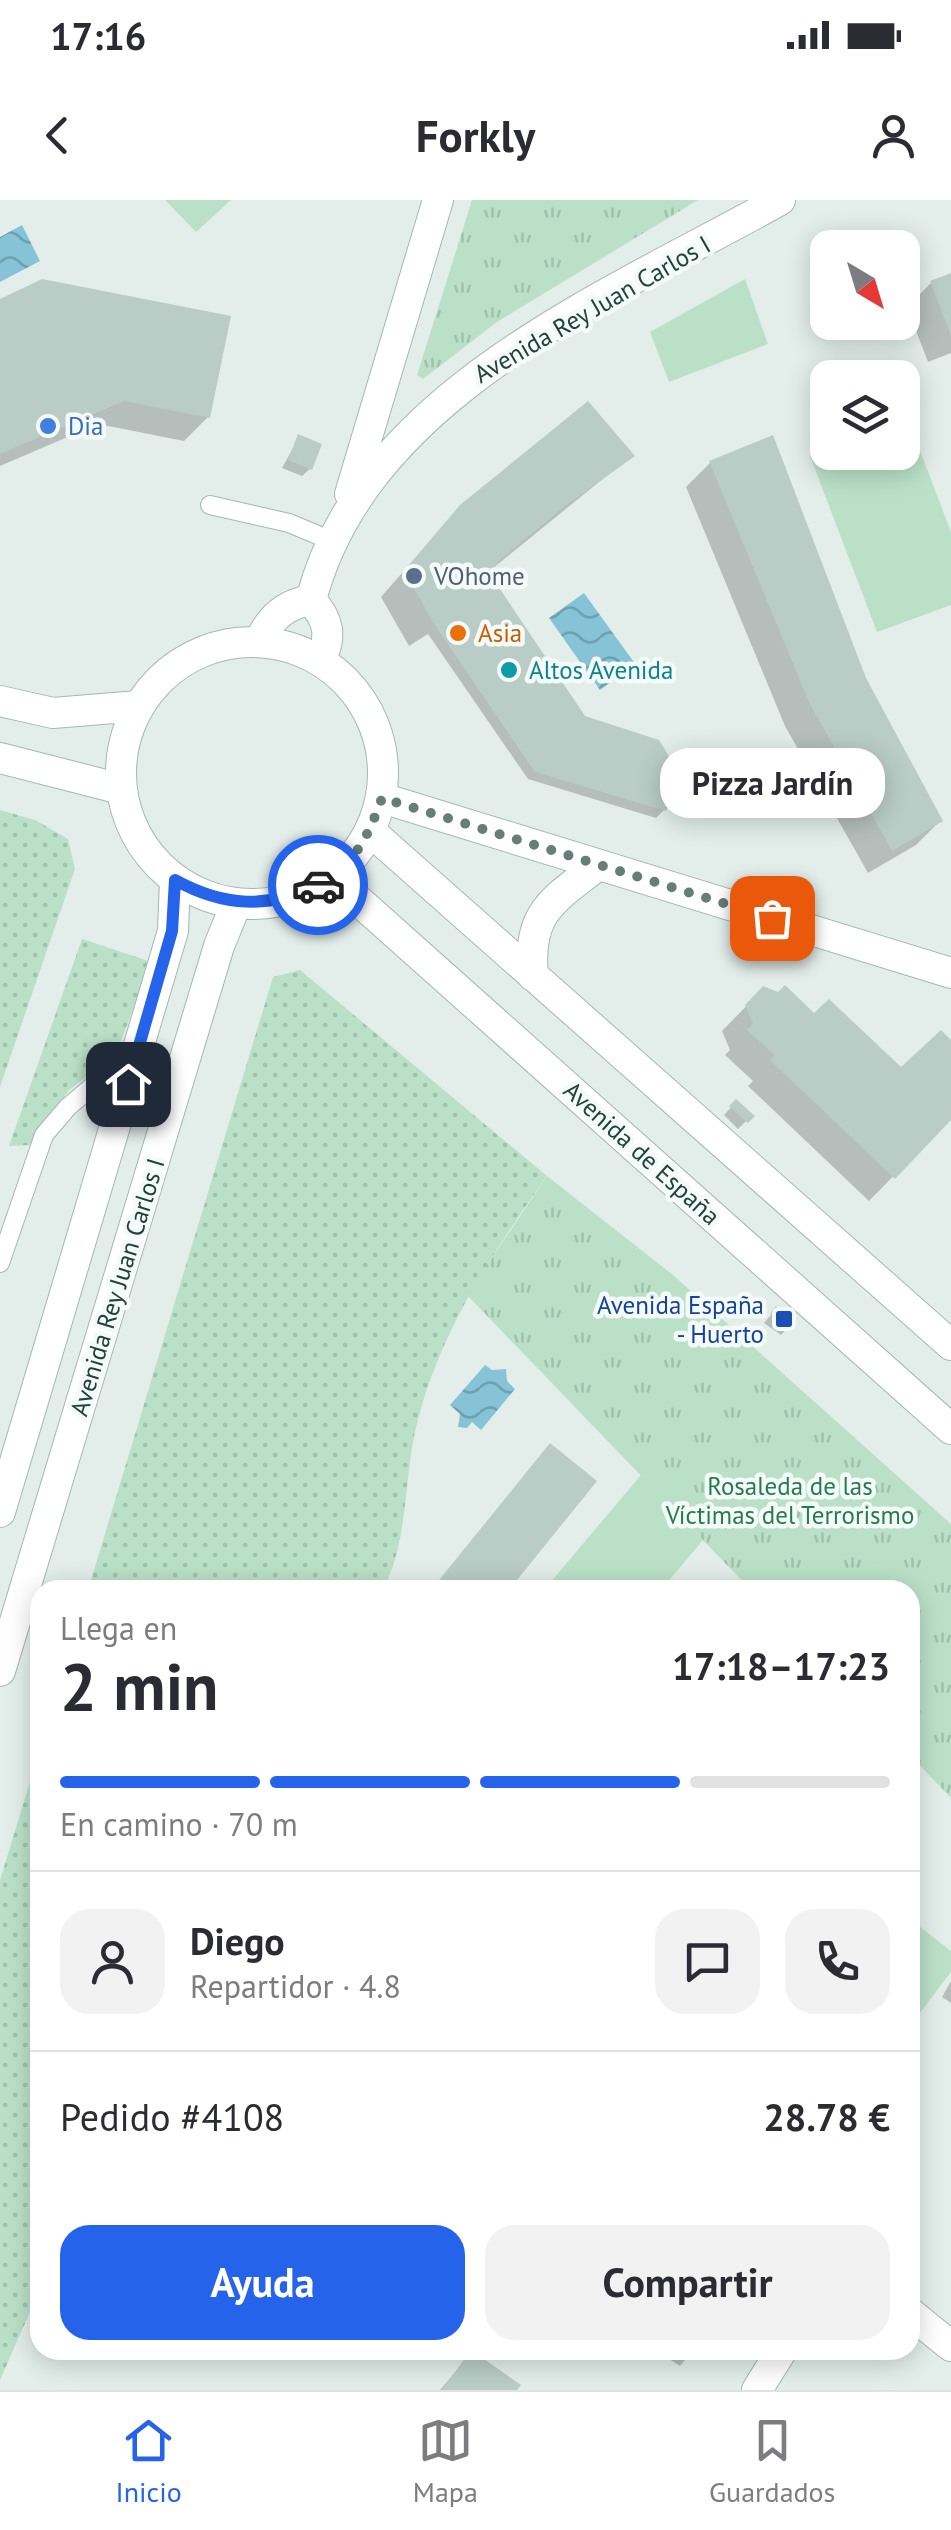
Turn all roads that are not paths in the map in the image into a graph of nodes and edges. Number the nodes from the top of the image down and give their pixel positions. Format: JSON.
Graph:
{"nodes":[{"id":1,"x":438,"y":200,"type":"edge"},
{"id":2,"x":780,"y":200,"type":"edge"},
{"id":3,"x":210,"y":505,"type":"dead end"},
{"id":4,"x":336,"y":533,"type":"junction"},
{"id":5,"x":311,"y":600,"type":"junction"},
{"id":6,"x":260,"y":641,"type":"junction"},
{"id":7,"x":320,"y":660,"type":"junction"},
{"id":8,"x":0,"y":701,"type":"edge"},
{"id":9,"x":138,"y":706,"type":"junction"},
{"id":10,"x":0,"y":758,"type":"edge"},
{"id":11,"x":121,"y":788,"type":"junction"},
{"id":12,"x":382,"y":798,"type":"junction"},
{"id":13,"x":370,"y":831,"type":"junction"},
{"id":14,"x":598,"y":866,"type":"junction"},
{"id":15,"x":332,"y":878,"type":"junction"},
{"id":16,"x":175,"y":880,"type":"junction"},
{"id":17,"x":236,"y":904,"type":"junction"},
{"id":18,"x":951,"y":973,"type":"edge"},
{"id":19,"x":533,"y":976,"type":"junction"},
{"id":20,"x":139,"y":1047,"type":"junction"},
{"id":21,"x":0,"y":1262,"type":"edge"},
{"id":22,"x":951,"y":1345,"type":"edge"},
{"id":23,"x":951,"y":1428,"type":"edge"},
{"id":24,"x":0,"y":1512,"type":"edge"},
{"id":25,"x":0,"y":1671,"type":"edge"},
{"id":26,"x":920,"y":2322,"type":"edge"},
{"id":27,"x":951,"y":2346,"type":"edge"},
{"id":28,"x":776,"y":2360,"type":"edge"},
{"id":29,"x":757,"y":2390,"type":"edge"}],
"edges":[{"from":1,"to":4,"type":"street","name":"Avenida Rey Juan Carlos I"},
{"from":2,"to":4,"type":"street","name":"Avenida Rey Juan Carlos I"},
{"from":3,"to":4,"type":"lane"},
{"from":4,"to":5,"type":"street","name":"Avenida Rey Juan Carlos I"},
{"from":5,"to":6,"type":"street"},
{"from":5,"to":7,"type":"street"},
{"from":6,"to":7,"type":"street"},
{"from":6,"to":9,"type":"street"},
{"from":7,"to":12,"type":"street"},
{"from":8,"to":9,"type":"street"},
{"from":9,"to":11,"type":"street"},
{"from":10,"to":11,"type":"street"},
{"from":11,"to":16,"type":"street"},
{"from":12,"to":13,"type":"street"},
{"from":12,"to":14,"type":"street"},
{"from":13,"to":15,"type":"street"},
{"from":13,"to":19,"type":"street"},
{"from":14,"to":18,"type":"street"},
{"from":14,"to":19,"type":"street"},
{"from":15,"to":17,"type":"street"},
{"from":15,"to":23,"type":"street","name":"Avenida de España"},
{"from":16,"to":17,"type":"street"},
{"from":16,"to":20,"type":"street","name":"Avenida Rey Juan Carlos I"},
{"from":17,"to":25,"type":"street","name":"Avenida Rey Juan Carlos I"},
{"from":19,"to":22,"type":"street"},
{"from":20,"to":21,"type":"lane"},
{"from":20,"to":24,"type":"street","name":"Avenida Rey Juan Carlos I"},
{"from":26,"to":27,"type":"street"},
{"from":28,"to":29,"type":"street"}]}
